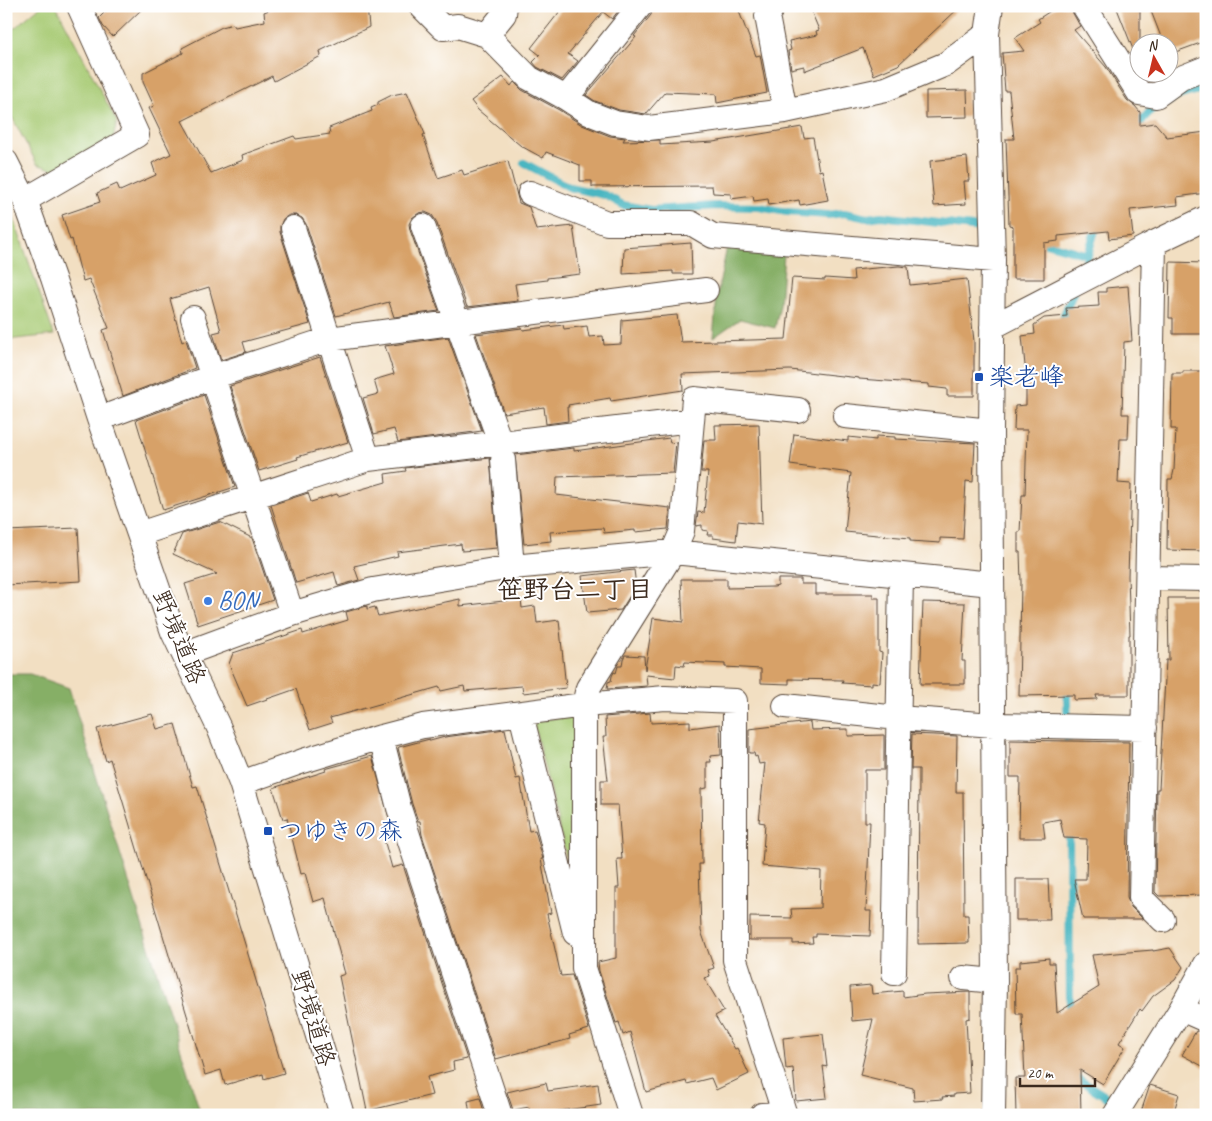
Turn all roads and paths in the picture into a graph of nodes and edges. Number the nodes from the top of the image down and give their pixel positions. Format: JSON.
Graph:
{"nodes":[{"id":1,"x":78,"y":6,"type":"edge"},
{"id":2,"x":422,"y":6,"type":"edge"},
{"id":3,"x":505,"y":6,"type":"edge"},
{"id":4,"x":640,"y":6,"type":"edge"},
{"id":5,"x":773,"y":6,"type":"edge"},
{"id":6,"x":1011,"y":6,"type":"edge"},
{"id":7,"x":1084,"y":6,"type":"edge"},
{"id":8,"x":989,"y":20,"type":"edge"},
{"id":9,"x":487,"y":35,"type":"junction"},
{"id":10,"x":1206,"y":68,"type":"edge"},
{"id":11,"x":566,"y":98,"type":"junction"},
{"id":12,"x":785,"y":111,"type":"junction"},
{"id":13,"x":6,"y":162,"type":"edge"},
{"id":14,"x":530,"y":193,"type":"dead end"},
{"id":15,"x":25,"y":200,"type":"junction"},
{"id":16,"x":1206,"y":218,"type":"edge"},
{"id":17,"x":423,"y":226,"type":"dead end"},
{"id":18,"x":293,"y":228,"type":"dead end"},
{"id":19,"x":1154,"y":243,"type":"junction"},
{"id":20,"x":993,"y":260,"type":"junction"},
{"id":21,"x":706,"y":290,"type":"dead end"},
{"id":22,"x":193,"y":318,"type":"dead end"},
{"id":23,"x":457,"y":322,"type":"junction"},
{"id":24,"x":992,"y":327,"type":"junction"},
{"id":25,"x":329,"y":339,"type":"junction"},
{"id":26,"x":212,"y":377,"type":"junction"},
{"id":27,"x":693,"y":409,"type":"junction"},
{"id":28,"x":798,"y":410,"type":"dead end"},
{"id":29,"x":845,"y":416,"type":"dead end"},
{"id":30,"x":99,"y":419,"type":"junction"},
{"id":31,"x":991,"y":432,"type":"junction"},
{"id":32,"x":501,"y":451,"type":"junction"},
{"id":33,"x":368,"y":459,"type":"junction"},
{"id":34,"x":252,"y":496,"type":"junction"},
{"id":35,"x":139,"y":534,"type":"junction"},
{"id":36,"x":672,"y":552,"type":"junction"},
{"id":37,"x":512,"y":568,"type":"junction"},
{"id":38,"x":901,"y":575,"type":"junction"},
{"id":39,"x":1148,"y":578,"type":"junction"},
{"id":40,"x":1206,"y":579,"type":"edge"},
{"id":41,"x":992,"y":584,"type":"junction"},
{"id":42,"x":292,"y":614,"type":"junction"},
{"id":43,"x":184,"y":654,"type":"junction"},
{"id":44,"x":584,"y":705,"type":"junction"},
{"id":45,"x":785,"y":706,"type":"dead end"},
{"id":46,"x":521,"y":714,"type":"junction"},
{"id":47,"x":898,"y":718,"type":"junction"},
{"id":48,"x":994,"y":725,"type":"junction"},
{"id":49,"x":1145,"y":728,"type":"junction"},
{"id":50,"x":381,"y":737,"type":"junction"},
{"id":51,"x":241,"y":783,"type":"junction"},
{"id":52,"x":1163,"y":920,"type":"dead end"},
{"id":53,"x":1206,"y":964,"type":"edge"},
{"id":54,"x":584,"y":968,"type":"junction"},
{"id":55,"x":894,"y":972,"type":"dead end"},
{"id":56,"x":963,"y":978,"type":"dead end"},
{"id":57,"x":995,"y":981,"type":"junction"},
{"id":58,"x":1181,"y":1009,"type":"junction"},
{"id":59,"x":1206,"y":1020,"type":"edge"},
{"id":60,"x":785,"y":1114,"type":"edge"},
{"id":61,"x":342,"y":1115,"type":"edge"},
{"id":62,"x":500,"y":1115,"type":"edge"},
{"id":63,"x":631,"y":1115,"type":"edge"},
{"id":64,"x":762,"y":1115,"type":"edge"},
{"id":65,"x":993,"y":1115,"type":"edge"},
{"id":66,"x":1114,"y":1115,"type":"edge"}],
"edges":[{"from":1,"to":15,"type":"street"},
{"from":2,"to":9,"type":"street"},
{"from":3,"to":9,"type":"street"},
{"from":4,"to":11,"type":"street"},
{"from":5,"to":12,"type":"street"},
{"from":6,"to":8,"type":"street"},
{"from":7,"to":10,"type":"street"},
{"from":8,"to":12,"type":"street"},
{"from":8,"to":20,"type":"street"},
{"from":9,"to":11,"type":"street"},
{"from":11,"to":12,"type":"street"},
{"from":13,"to":15,"type":"street","name":"野境道路"},
{"from":14,"to":20,"type":"street"},
{"from":15,"to":30,"type":"street","name":"野境道路"},
{"from":16,"to":19,"type":"street"},
{"from":17,"to":23,"type":"street"},
{"from":18,"to":25,"type":"street"},
{"from":19,"to":24,"type":"street"},
{"from":19,"to":39,"type":"street"},
{"from":20,"to":24,"type":"street"},
{"from":21,"to":23,"type":"street"},
{"from":22,"to":26,"type":"street"},
{"from":23,"to":25,"type":"street"},
{"from":23,"to":32,"type":"street"},
{"from":24,"to":31,"type":"street"},
{"from":25,"to":26,"type":"street"},
{"from":25,"to":33,"type":"street"},
{"from":26,"to":30,"type":"street"},
{"from":26,"to":34,"type":"street"},
{"from":27,"to":28,"type":"street"},
{"from":27,"to":32,"type":"street"},
{"from":27,"to":36,"type":"street"},
{"from":29,"to":31,"type":"street"},
{"from":30,"to":35,"type":"street","name":"野境道路"},
{"from":31,"to":41,"type":"street"},
{"from":32,"to":33,"type":"street"},
{"from":32,"to":37,"type":"street"},
{"from":33,"to":34,"type":"street"},
{"from":34,"to":35,"type":"street"},
{"from":34,"to":42,"type":"street"},
{"from":35,"to":43,"type":"street","name":"野境道路"},
{"from":36,"to":37,"type":"street"},
{"from":36,"to":38,"type":"street"},
{"from":36,"to":44,"type":"street"},
{"from":37,"to":42,"type":"street"},
{"from":38,"to":41,"type":"street"},
{"from":38,"to":47,"type":"street"},
{"from":39,"to":40,"type":"street"},
{"from":39,"to":49,"type":"street"},
{"from":41,"to":48,"type":"street"},
{"from":42,"to":43,"type":"street"},
{"from":43,"to":51,"type":"street","name":"野境道路"},
{"from":44,"to":46,"type":"street"},
{"from":44,"to":54,"type":"street"},
{"from":44,"to":60,"type":"street"},
{"from":45,"to":47,"type":"street"},
{"from":46,"to":50,"type":"street"},
{"from":46,"to":54,"type":"street"},
{"from":47,"to":48,"type":"street"},
{"from":47,"to":55,"type":"street"},
{"from":48,"to":49,"type":"street"},
{"from":48,"to":57,"type":"street"},
{"from":49,"to":52,"type":"street"},
{"from":50,"to":51,"type":"street"},
{"from":50,"to":62,"type":"street"},
{"from":51,"to":61,"type":"street","name":"野境道路"},
{"from":53,"to":58,"type":"street"},
{"from":54,"to":63,"type":"street"},
{"from":56,"to":57,"type":"street"},
{"from":57,"to":65,"type":"street"},
{"from":58,"to":59,"type":"street"},
{"from":58,"to":66,"type":"street"},
{"from":60,"to":64,"type":"street"}]}
